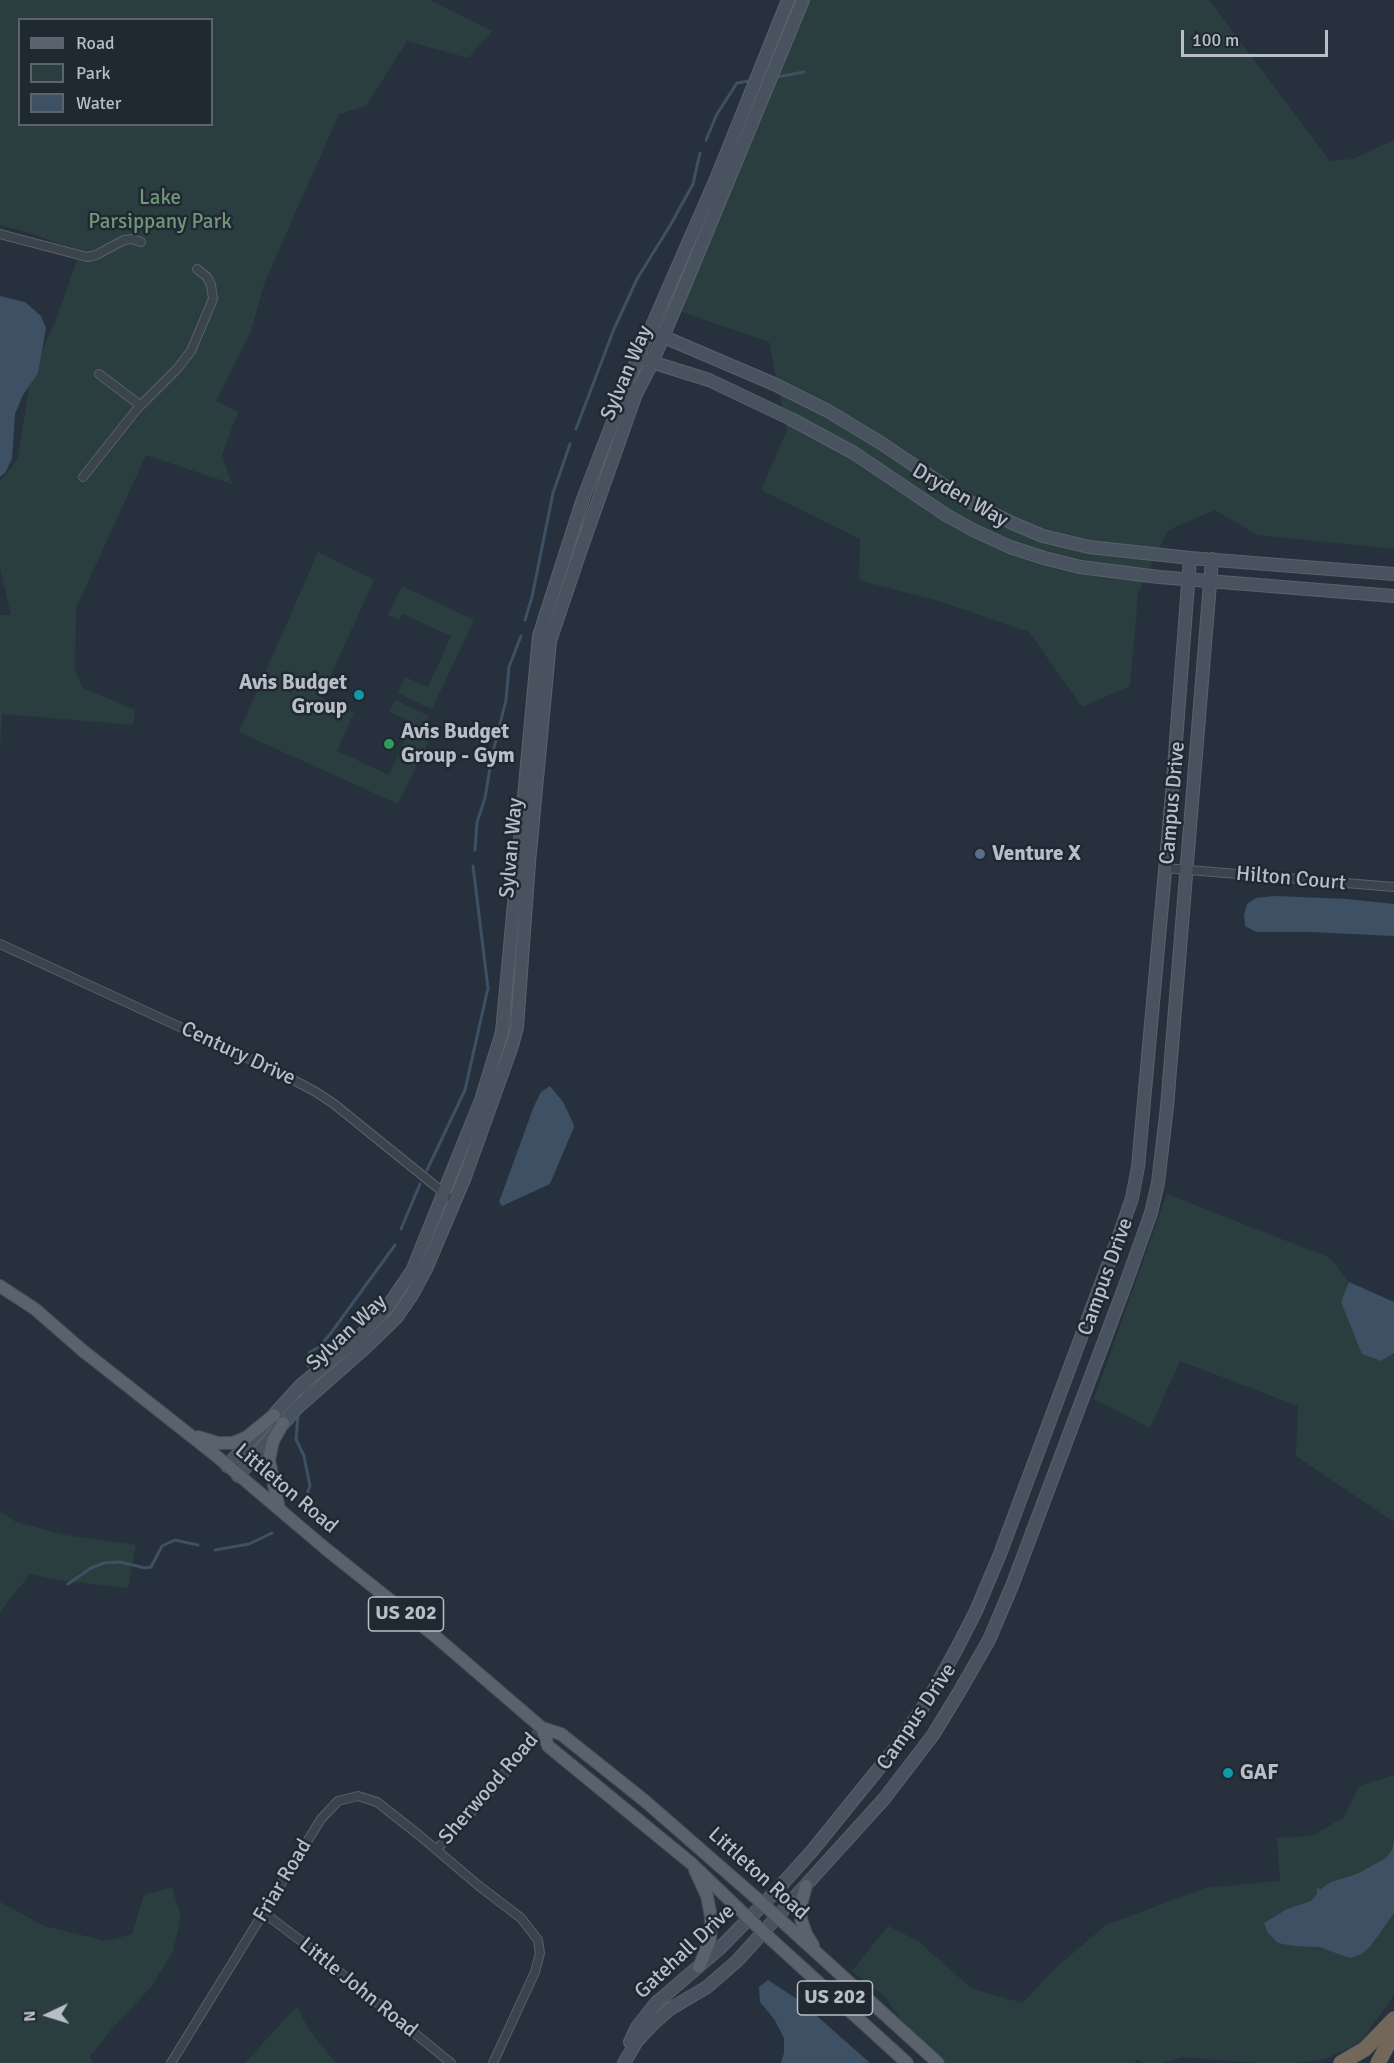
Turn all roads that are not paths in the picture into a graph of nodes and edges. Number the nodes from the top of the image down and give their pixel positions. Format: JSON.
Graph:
{"nodes":[{"id":1,"x":788,"y":0,"type":"edge"},
{"id":2,"x":802,"y":0,"type":"edge"},
{"id":3,"x":730,"y":160,"type":"junction"},
{"id":4,"x":0,"y":234,"type":"edge"},
{"id":5,"x":141,"y":242,"type":"dead end"},
{"id":6,"x":197,"y":269,"type":"dead end"},
{"id":7,"x":650,"y":331,"type":"junction"},
{"id":8,"x":663,"y":337,"type":"junction"},
{"id":9,"x":638,"y":358,"type":"junction"},
{"id":10,"x":652,"y":363,"type":"junction"},
{"id":11,"x":99,"y":374,"type":"dead end"},
{"id":12,"x":140,"y":405,"type":"junction"},
{"id":13,"x":609,"y":451,"type":"junction"},
{"id":14,"x":83,"y":477,"type":"dead end"},
{"id":15,"x":1190,"y":558,"type":"junction"},
{"id":16,"x":1212,"y":559,"type":"junction"},
{"id":17,"x":1394,"y":574,"type":"edge"},
{"id":18,"x":1189,"y":579,"type":"junction"},
{"id":19,"x":1210,"y":581,"type":"junction"},
{"id":20,"x":1394,"y":596,"type":"edge"},
{"id":21,"x":1165,"y":868,"type":"junction"},
{"id":22,"x":1187,"y":870,"type":"junction"},
{"id":23,"x":1394,"y":887,"type":"edge"},
{"id":24,"x":0,"y":944,"type":"edge"},
{"id":25,"x":444,"y":1193,"type":"junction"},
{"id":26,"x":454,"y":1201,"type":"junction"},
{"id":27,"x":0,"y":1286,"type":"edge"},
{"id":28,"x":278,"y":1419,"type":"junction"},
{"id":29,"x":189,"y":1434,"type":"junction"},
{"id":30,"x":227,"y":1466,"type":"junction"},
{"id":31,"x":238,"y":1476,"type":"junction"},
{"id":32,"x":279,"y":1509,"type":"junction"},
{"id":33,"x":542,"y":1728,"type":"junction"},
{"id":34,"x":437,"y":1849,"type":"junction"},
{"id":35,"x":692,"y":1863,"type":"junction"},
{"id":36,"x":806,"y":1886,"type":"junction"},
{"id":37,"x":763,"y":1904,"type":"junction"},
{"id":38,"x":264,"y":1913,"type":"junction"},
{"id":39,"x":777,"y":1917,"type":"junction"},
{"id":40,"x":749,"y":1918,"type":"junction"},
{"id":41,"x":763,"y":1932,"type":"junction"},
{"id":42,"x":823,"y":1958,"type":"junction"},
{"id":43,"x":699,"y":1967,"type":"junction"},
{"id":44,"x":1394,"y":2019,"type":"edge"},
{"id":45,"x":1394,"y":2033,"type":"edge"},
{"id":46,"x":171,"y":2063,"type":"edge"},
{"id":47,"x":451,"y":2063,"type":"edge"},
{"id":48,"x":493,"y":2063,"type":"edge"},
{"id":49,"x":623,"y":2063,"type":"edge"},
{"id":50,"x":907,"y":2063,"type":"edge"},
{"id":51,"x":938,"y":2063,"type":"edge"},
{"id":52,"x":1341,"y":2063,"type":"edge"},
{"id":53,"x":1378,"y":2063,"type":"edge"}],
"edges":[{"from":1,"to":3,"type":"street","name":"Sylvan Way"},
{"from":2,"to":3,"type":"street","name":"Sylvan Way"},
{"from":3,"to":7,"type":"street","name":"Sylvan Way"},
{"from":3,"to":8,"type":"street","name":"Sylvan Way"},
{"from":4,"to":5,"type":"street"},
{"from":6,"to":12,"type":"street"},
{"from":7,"to":8,"type":"street","name":"Dryden Way"},
{"from":7,"to":9,"type":"street","name":"Sylvan Way"},
{"from":8,"to":10,"type":"street","name":"Sylvan Way"},
{"from":8,"to":15,"type":"street","name":"Dryden Way"},
{"from":9,"to":10,"type":"street","name":"Dryden Way"},
{"from":9,"to":13,"type":"street","name":"Sylvan Way"},
{"from":10,"to":13,"type":"street","name":"Sylvan Way"},
{"from":10,"to":18,"type":"street","name":"Dryden Way"},
{"from":11,"to":12,"type":"street"},
{"from":12,"to":14,"type":"street"},
{"from":13,"to":25,"type":"street","name":"Sylvan Way"},
{"from":13,"to":26,"type":"street","name":"Sylvan Way"},
{"from":15,"to":16,"type":"street","name":"Dryden Way"},
{"from":15,"to":18,"type":"street","name":"Campus Drive"},
{"from":16,"to":17,"type":"street","name":"Dryden Way"},
{"from":16,"to":19,"type":"street","name":"Campus Drive"},
{"from":18,"to":19,"type":"street","name":"Dryden Way"},
{"from":18,"to":21,"type":"street","name":"Campus Drive"},
{"from":19,"to":20,"type":"street","name":"Dryden Way"},
{"from":19,"to":22,"type":"street","name":"Campus Drive"},
{"from":21,"to":22,"type":"street","name":"Hilton Court"},
{"from":21,"to":37,"type":"street","name":"Campus Drive"},
{"from":22,"to":23,"type":"street","name":"Hilton Court"},
{"from":22,"to":36,"type":"street","name":"Campus Drive"},
{"from":24,"to":25,"type":"street","name":"Century Drive"},
{"from":25,"to":26,"type":"street","name":"Century Drive"},
{"from":25,"to":28,"type":"street","name":"Sylvan Way"},
{"from":26,"to":28,"type":"street","name":"Sylvan Way"},
{"from":27,"to":29,"type":"main road","name":"Littleton Road","number":"US 202"},
{"from":28,"to":29,"type":"main road"},
{"from":28,"to":30,"type":"street","name":"Sylvan Way"},
{"from":28,"to":31,"type":"street","name":"Sylvan Way"},
{"from":28,"to":32,"type":"main road"},
{"from":29,"to":30,"type":"main road","name":"Littleton Road","number":"US 202"},
{"from":30,"to":31,"type":"main road","name":"Littleton Road","number":"US 202"},
{"from":31,"to":32,"type":"main road","name":"Littleton Road","number":"US 202"},
{"from":32,"to":33,"type":"main road","name":"Littleton Road","number":"US 202"},
{"from":33,"to":34,"type":"street","name":"Sherwood Road"},
{"from":33,"to":35,"type":"main road","name":"Littleton Road","number":"US 202"},
{"from":33,"to":37,"type":"main road","name":"Littleton Road","number":"US 202"},
{"from":34,"to":38,"type":"street","name":"Friar Road"},
{"from":34,"to":48,"type":"street","name":"Friar Road"},
{"from":35,"to":40,"type":"main road","name":"Littleton Road","number":"US 202"},
{"from":35,"to":43,"type":"main road"},
{"from":36,"to":39,"type":"street","name":"Campus Drive"},
{"from":36,"to":42,"type":"main road"},
{"from":37,"to":39,"type":"main road","name":"Littleton Road","number":"US 202"},
{"from":37,"to":40,"type":"street","name":"Gatehall Drive"},
{"from":38,"to":46,"type":"street","name":"Friar Road"},
{"from":38,"to":47,"type":"street","name":"Little John Road"},
{"from":39,"to":41,"type":"street","name":"Gatehall Drive"},
{"from":39,"to":42,"type":"main road","name":"Littleton Road","number":"US 202"},
{"from":40,"to":41,"type":"main road","name":"Littleton Road","number":"US 202"},
{"from":40,"to":43,"type":"street","name":"Gatehall Drive"},
{"from":41,"to":49,"type":"street","name":"Gatehall Drive"},
{"from":41,"to":50,"type":"main road","name":"Littleton Road","number":"US 202"},
{"from":42,"to":51,"type":"main road","name":"Littleton Road","number":"US 202"},
{"from":43,"to":49,"type":"street","name":"Gatehall Drive"},
{"from":44,"to":52,"type":"highway"},
{"from":45,"to":53,"type":"highway"}]}
